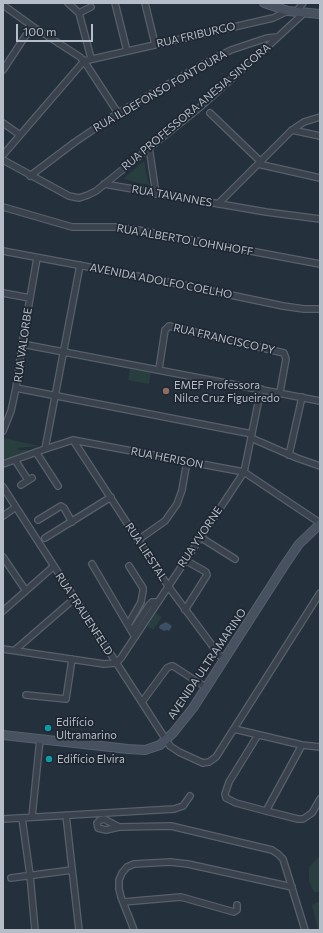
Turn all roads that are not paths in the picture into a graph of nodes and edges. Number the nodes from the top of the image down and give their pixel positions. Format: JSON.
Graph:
{"nodes":[{"id":1,"x":68,"y":3,"type":"edge"},
{"id":2,"x":115,"y":3,"type":"edge"},
{"id":3,"x":146,"y":3,"type":"edge"},
{"id":4,"x":264,"y":3,"type":"edge"},
{"id":5,"x":303,"y":3,"type":"edge"},
{"id":6,"x":3,"y":5,"type":"edge"},
{"id":7,"x":91,"y":7,"type":"dead end"},
{"id":8,"x":79,"y":12,"type":"junction"},
{"id":9,"x":296,"y":12,"type":"junction"},
{"id":10,"x":320,"y":14,"type":"edge"},
{"id":11,"x":32,"y":26,"type":"junction"},
{"id":12,"x":277,"y":37,"type":"junction"},
{"id":13,"x":155,"y":44,"type":"junction"},
{"id":14,"x":127,"y":51,"type":"junction"},
{"id":15,"x":91,"y":58,"type":"junction"},
{"id":16,"x":84,"y":61,"type":"junction"},
{"id":17,"x":3,"y":70,"type":"edge"},
{"id":18,"x":118,"y":113,"type":"junction"},
{"id":19,"x":210,"y":113,"type":"dead end"},
{"id":20,"x":320,"y":117,"type":"edge"},
{"id":21,"x":3,"y":123,"type":"edge"},
{"id":22,"x":292,"y":130,"type":"junction"},
{"id":23,"x":20,"y":135,"type":"junction"},
{"id":24,"x":320,"y":136,"type":"edge"},
{"id":25,"x":149,"y":147,"type":"junction"},
{"id":26,"x":3,"y":155,"type":"edge"},
{"id":27,"x":3,"y":160,"type":"edge"},
{"id":28,"x":260,"y":163,"type":"junction"},
{"id":29,"x":30,"y":176,"type":"junction"},
{"id":30,"x":320,"y":178,"type":"edge"},
{"id":31,"x":104,"y":184,"type":"junction"},
{"id":32,"x":156,"y":194,"type":"junction"},
{"id":33,"x":218,"y":204,"type":"junction"},
{"id":34,"x":3,"y":207,"type":"edge"},
{"id":35,"x":320,"y":219,"type":"edge"},
{"id":36,"x":3,"y":251,"type":"edge"},
{"id":37,"x":37,"y":258,"type":"junction"},
{"id":38,"x":320,"y":264,"type":"edge"},
{"id":39,"x":80,"y":265,"type":"junction"},
{"id":40,"x":3,"y":293,"type":"edge"},
{"id":41,"x":30,"y":298,"type":"junction"},
{"id":42,"x":320,"y":309,"type":"edge"},
{"id":43,"x":22,"y":344,"type":"junction"},
{"id":44,"x":64,"y":351,"type":"junction"},
{"id":45,"x":159,"y":369,"type":"junction"},
{"id":46,"x":16,"y":388,"type":"junction"},
{"id":47,"x":261,"y":389,"type":"junction"},
{"id":48,"x":280,"y":392,"type":"junction"},
{"id":49,"x":320,"y":393,"type":"edge"},
{"id":50,"x":54,"y":396,"type":"junction"},
{"id":51,"x":302,"y":398,"type":"junction"},
{"id":52,"x":320,"y":400,"type":"edge"},
{"id":53,"x":3,"y":431,"type":"edge"},
{"id":54,"x":252,"y":436,"type":"junction"},
{"id":55,"x":73,"y":440,"type":"junction"},
{"id":56,"x":45,"y":449,"type":"junction"},
{"id":57,"x":36,"y":452,"type":"junction"},
{"id":58,"x":289,"y":455,"type":"junction"},
{"id":59,"x":15,"y":460,"type":"junction"},
{"id":60,"x":187,"y":461,"type":"junction"},
{"id":61,"x":3,"y":464,"type":"edge"},
{"id":62,"x":320,"y":466,"type":"edge"},
{"id":63,"x":244,"y":472,"type":"junction"},
{"id":64,"x":21,"y":485,"type":"dead end"},
{"id":65,"x":58,"y":486,"type":"dead end"},
{"id":66,"x":3,"y":487,"type":"edge"},
{"id":67,"x":110,"y":497,"type":"junction"},
{"id":68,"x":16,"y":507,"type":"junction"},
{"id":69,"x":3,"y":516,"type":"edge"},
{"id":70,"x":38,"y":520,"type":"dead end"},
{"id":71,"x":72,"y":522,"type":"junction"},
{"id":72,"x":320,"y":523,"type":"edge"},
{"id":73,"x":200,"y":537,"type":"junction"},
{"id":74,"x":45,"y":538,"type":"dead end"},
{"id":75,"x":138,"y":540,"type":"junction"},
{"id":76,"x":3,"y":557,"type":"edge"},
{"id":77,"x":235,"y":559,"type":"dead end"},
{"id":78,"x":185,"y":560,"type":"junction"},
{"id":79,"x":92,"y":564,"type":"dead end"},
{"id":80,"x":54,"y":566,"type":"junction"},
{"id":81,"x":129,"y":566,"type":"dead end"},
{"id":82,"x":168,"y":586,"type":"junction"},
{"id":83,"x":26,"y":591,"type":"junction"},
{"id":84,"x":320,"y":593,"type":"edge"},
{"id":85,"x":75,"y":598,"type":"junction"},
{"id":86,"x":157,"y":602,"type":"junction"},
{"id":87,"x":185,"y":610,"type":"junction"},
{"id":88,"x":3,"y":611,"type":"edge"},
{"id":89,"x":128,"y":625,"type":"junction"},
{"id":90,"x":132,"y":631,"type":"junction"},
{"id":91,"x":135,"y":637,"type":"junction"},
{"id":92,"x":3,"y":649,"type":"edge"},
{"id":93,"x":15,"y":650,"type":"junction"},
{"id":94,"x":72,"y":659,"type":"junction"},
{"id":95,"x":225,"y":660,"type":"junction"},
{"id":96,"x":116,"y":663,"type":"junction"},
{"id":97,"x":207,"y":688,"type":"junction"},
{"id":98,"x":26,"y":695,"type":"dead end"},
{"id":99,"x":142,"y":702,"type":"junction"},
{"id":100,"x":234,"y":729,"type":"junction"},
{"id":101,"x":3,"y":735,"type":"edge"},
{"id":102,"x":258,"y":735,"type":"junction"},
{"id":103,"x":40,"y":739,"type":"junction"},
{"id":104,"x":166,"y":741,"type":"junction"},
{"id":105,"x":302,"y":745,"type":"junction"},
{"id":106,"x":320,"y":747,"type":"edge"},
{"id":107,"x":190,"y":796,"type":"dead end"},
{"id":108,"x":320,"y":799,"type":"edge"},
{"id":109,"x":266,"y":811,"type":"junction"},
{"id":110,"x":66,"y":815,"type":"junction"},
{"id":111,"x":32,"y":817,"type":"junction"},
{"id":112,"x":22,"y":818,"type":"junction"},
{"id":113,"x":3,"y":819,"type":"edge"},
{"id":114,"x":119,"y":827,"type":"dead end"},
{"id":115,"x":72,"y":870,"type":"junction"},
{"id":116,"x":30,"y":875,"type":"junction"},
{"id":117,"x":11,"y":878,"type":"dead end"},
{"id":118,"x":292,"y":887,"type":"junction"},
{"id":119,"x":123,"y":902,"type":"junction"},
{"id":120,"x":237,"y":905,"type":"dead end"},
{"id":121,"x":35,"y":930,"type":"edge"},
{"id":122,"x":78,"y":930,"type":"edge"},
{"id":123,"x":134,"y":930,"type":"edge"},
{"id":124,"x":305,"y":930,"type":"edge"}],
"edges":[{"from":1,"to":8,"type":"street"},
{"from":2,"to":14,"type":"street"},
{"from":3,"to":13,"type":"street"},
{"from":4,"to":9,"type":"street"},
{"from":5,"to":9,"type":"street","name":"RUA PROFESSORA ANESIA SINCORA"},
{"from":6,"to":11,"type":"street"},
{"from":7,"to":8,"type":"street"},
{"from":8,"to":15,"type":"street"},
{"from":9,"to":10,"type":"street"},
{"from":9,"to":12,"type":"street","name":"RUA PROFESSORA ANESIA SINCORA"},
{"from":9,"to":13,"type":"street","name":"RUA FRIBURGO"},
{"from":11,"to":16,"type":"street"},
{"from":11,"to":17,"type":"street"},
{"from":12,"to":18,"type":"street","name":"RUA ILDEFONSO FONTOURA"},
{"from":12,"to":25,"type":"street","name":"RUA PROFESSORA ANESIA SINCORA"},
{"from":13,"to":14,"type":"street","name":"RUA FRIBURGO"},
{"from":14,"to":15,"type":"street","name":"RUA FRIBURGO"},
{"from":15,"to":16,"type":"street","name":"RUA FRIBURGO"},
{"from":16,"to":18,"type":"street"},
{"from":16,"to":23,"type":"street","name":"RUA FRIBURGO"},
{"from":18,"to":29,"type":"street","name":"RUA ILDEFONSO FONTOURA"},
{"from":19,"to":28,"type":"street"},
{"from":20,"to":22,"type":"street","name":"RUA TAVANNES"},
{"from":21,"to":23,"type":"street"},
{"from":22,"to":24,"type":"street"},
{"from":22,"to":28,"type":"street","name":"RUA TAVANNES"},
{"from":23,"to":26,"type":"street","name":"RUA FRIBURGO"},
{"from":25,"to":31,"type":"street","name":"RUA PROFESSORA ANESIA SINCORA"},
{"from":25,"to":32,"type":"street"},
{"from":27,"to":29,"type":"street"},
{"from":28,"to":30,"type":"street"},
{"from":28,"to":33,"type":"street","name":"RUA TAVANNES"},
{"from":29,"to":31,"type":"street"},
{"from":31,"to":32,"type":"street","name":"RUA TAVANNES"},
{"from":32,"to":33,"type":"street","name":"RUA TAVANNES"},
{"from":33,"to":35,"type":"street"},
{"from":34,"to":38,"type":"street","name":"RUA ALBERTO LOHNHOFF"},
{"from":36,"to":37,"type":"street","name":"AVENIDA ADOLFO COELHO"},
{"from":37,"to":39,"type":"street","name":"AVENIDA ADOLFO COELHO"},
{"from":37,"to":41,"type":"street","name":"RUA VALORBE"},
{"from":39,"to":42,"type":"street","name":"AVENIDA ADOLFO COELHO"},
{"from":39,"to":44,"type":"street"},
{"from":40,"to":41,"type":"street"},
{"from":41,"to":43,"type":"street","name":"RUA VALORBE"},
{"from":43,"to":44,"type":"street"},
{"from":43,"to":46,"type":"street","name":"RUA VALORBE"},
{"from":44,"to":45,"type":"street"},
{"from":44,"to":50,"type":"street"},
{"from":45,"to":47,"type":"street"},
{"from":45,"to":48,"type":"street","name":"RUA FRANCISCO PY"},
{"from":46,"to":50,"type":"street"},
{"from":46,"to":53,"type":"street","name":"RUA VALORBE"},
{"from":47,"to":48,"type":"street"},
{"from":47,"to":54,"type":"street"},
{"from":48,"to":51,"type":"street"},
{"from":49,"to":52,"type":"street"},
{"from":50,"to":54,"type":"street"},
{"from":50,"to":56,"type":"street"},
{"from":51,"to":52,"type":"street"},
{"from":51,"to":58,"type":"street"},
{"from":54,"to":58,"type":"street"},
{"from":54,"to":63,"type":"street"},
{"from":55,"to":56,"type":"street","name":"RUA HERISON"},
{"from":55,"to":60,"type":"street","name":"RUA HERISON"},
{"from":55,"to":67,"type":"street","name":"RUA LIESTAL"},
{"from":56,"to":57,"type":"street","name":"RUA HERISON"},
{"from":57,"to":59,"type":"street","name":"RUA HERISON"},
{"from":57,"to":65,"type":"street"},
{"from":58,"to":62,"type":"street"},
{"from":59,"to":61,"type":"street","name":"RUA HERISON"},
{"from":59,"to":64,"type":"street"},
{"from":60,"to":63,"type":"street","name":"RUA HERISON"},
{"from":60,"to":75,"type":"street"},
{"from":63,"to":72,"type":"street","name":"RUA HERISON"},
{"from":63,"to":73,"type":"street","name":"RUA YVORNE"},
{"from":66,"to":68,"type":"street","name":"RUA FRAUENFELD"},
{"from":67,"to":71,"type":"street"},
{"from":67,"to":75,"type":"street","name":"RUA LIESTAL"},
{"from":68,"to":69,"type":"street"},
{"from":68,"to":80,"type":"street","name":"RUA FRAUENFELD"},
{"from":70,"to":71,"type":"street"},
{"from":71,"to":74,"type":"street"},
{"from":72,"to":95,"type":"street","name":"AVENIDA ULTRAMARINO"},
{"from":73,"to":77,"type":"street"},
{"from":73,"to":78,"type":"street","name":"RUA YVORNE"},
{"from":75,"to":82,"type":"street","name":"RUA LIESTAL"},
{"from":76,"to":83,"type":"street"},
{"from":78,"to":82,"type":"street","name":"RUA YVORNE"},
{"from":78,"to":87,"type":"street"},
{"from":79,"to":89,"type":"street"},
{"from":80,"to":83,"type":"street"},
{"from":80,"to":85,"type":"street","name":"RUA FRAUENFELD"},
{"from":81,"to":89,"type":"street"},
{"from":82,"to":86,"type":"street","name":"RUA YVORNE"},
{"from":82,"to":87,"type":"street","name":"RUA LIESTAL"},
{"from":83,"to":88,"type":"street"},
{"from":84,"to":100,"type":"street"},
{"from":85,"to":93,"type":"street"},
{"from":85,"to":96,"type":"street","name":"RUA FRAUENFELD"},
{"from":86,"to":90,"type":"street","name":"RUA YVORNE"},
{"from":86,"to":91,"type":"street","name":"RUA YVORNE"},
{"from":87,"to":95,"type":"street","name":"RUA LIESTAL"},
{"from":89,"to":90,"type":"street"},
{"from":90,"to":91,"type":"street"},
{"from":91,"to":96,"type":"street","name":"RUA YVORNE"},
{"from":92,"to":93,"type":"street"},
{"from":93,"to":94,"type":"street"},
{"from":94,"to":96,"type":"street"},
{"from":94,"to":98,"type":"street"},
{"from":95,"to":97,"type":"street","name":"AVENIDA ULTRAMARINO"},
{"from":96,"to":99,"type":"street","name":"RUA FRAUENFELD"},
{"from":97,"to":99,"type":"street"},
{"from":97,"to":104,"type":"street","name":"AVENIDA ULTRAMARINO"},
{"from":99,"to":104,"type":"street","name":"RUA FRAUENFELD"},
{"from":100,"to":102,"type":"street"},
{"from":100,"to":104,"type":"street"},
{"from":101,"to":103,"type":"street","name":"AVENIDA ULTRAMARINO"},
{"from":102,"to":105,"type":"street"},
{"from":102,"to":109,"type":"street"},
{"from":103,"to":104,"type":"street","name":"AVENIDA ULTRAMARINO"},
{"from":103,"to":111,"type":"street"},
{"from":105,"to":106,"type":"street"},
{"from":105,"to":109,"type":"street"},
{"from":107,"to":110,"type":"street"},
{"from":108,"to":109,"type":"street"},
{"from":110,"to":111,"type":"street"},
{"from":110,"to":115,"type":"street"},
{"from":111,"to":112,"type":"street"},
{"from":112,"to":113,"type":"street"},
{"from":112,"to":116,"type":"street"},
{"from":114,"to":118,"type":"street"},
{"from":115,"to":116,"type":"street"},
{"from":115,"to":122,"type":"street"},
{"from":116,"to":117,"type":"street"},
{"from":116,"to":121,"type":"street"},
{"from":118,"to":119,"type":"street"},
{"from":118,"to":124,"type":"street"},
{"from":119,"to":120,"type":"street"},
{"from":119,"to":123,"type":"street"}]}
